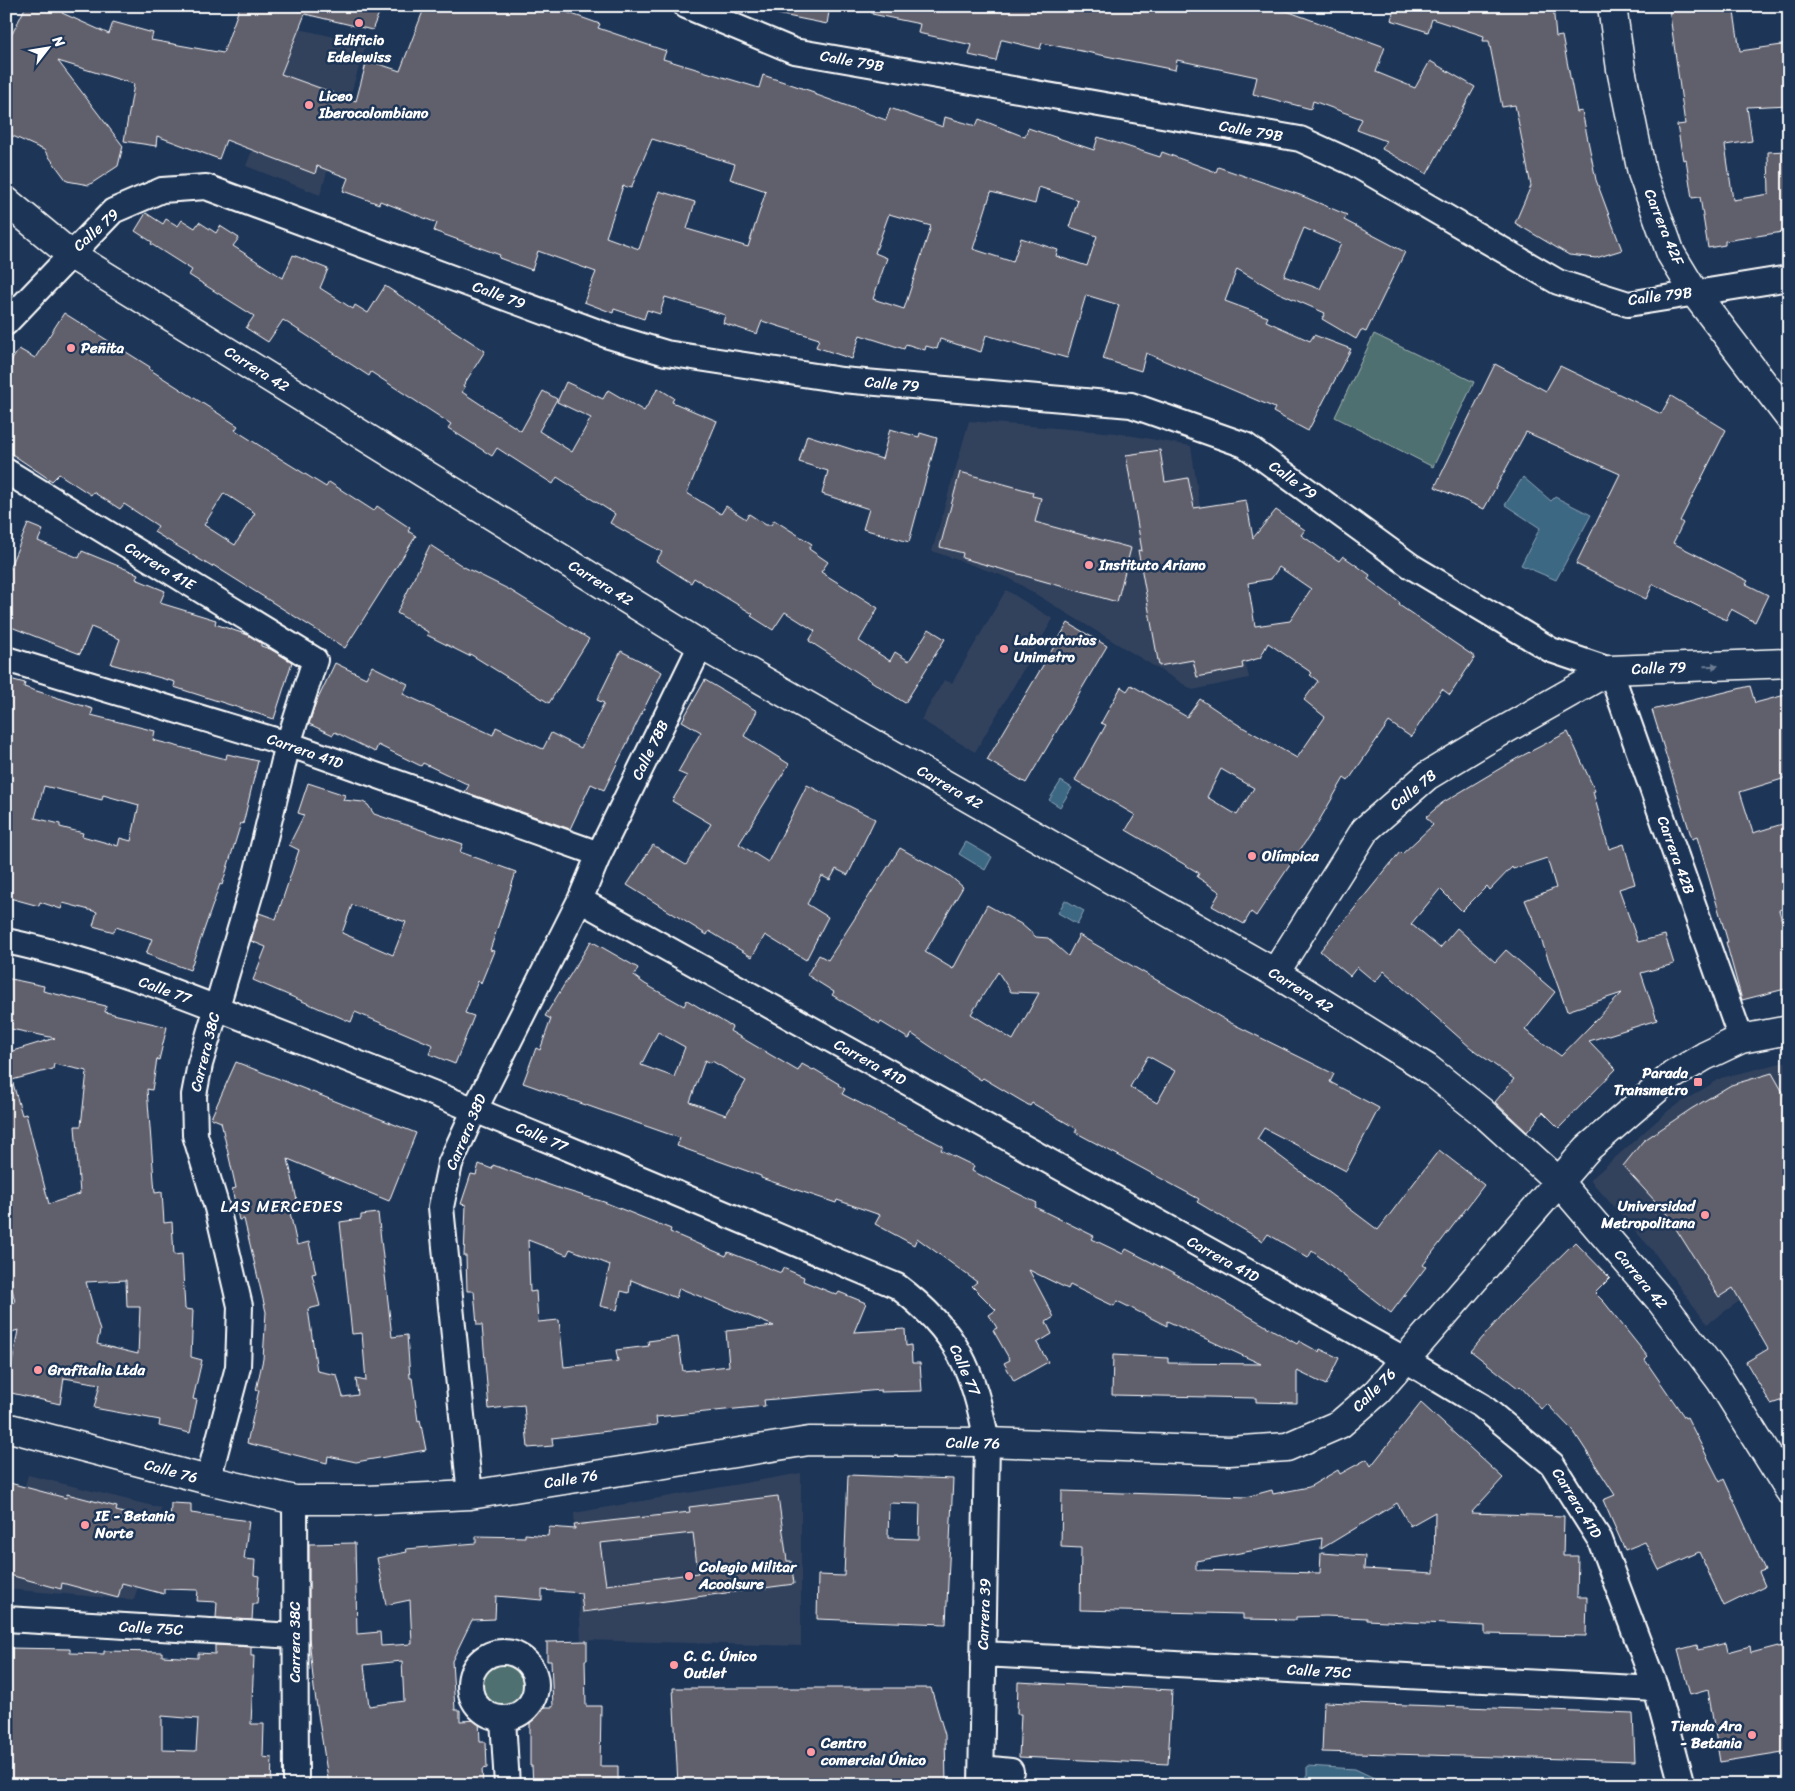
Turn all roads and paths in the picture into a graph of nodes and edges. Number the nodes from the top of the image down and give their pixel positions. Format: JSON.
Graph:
{"nodes":[{"id":1,"x":686,"y":6,"type":"edge"},
{"id":2,"x":1612,"y":6,"type":"edge"},
{"id":3,"x":6,"y":201,"type":"edge"},
{"id":4,"x":70,"y":254,"type":"junction"},
{"id":5,"x":1789,"y":278,"type":"edge"},
{"id":6,"x":1694,"y":292,"type":"junction"},
{"id":7,"x":6,"y":323,"type":"edge"},
{"id":8,"x":1789,"y":416,"type":"edge"},
{"id":9,"x":6,"y":471,"type":"edge"},
{"id":10,"x":701,"y":645,"type":"junction"},
{"id":11,"x":6,"y":659,"type":"edge"},
{"id":12,"x":315,"y":660,"type":"joint"},
{"id":13,"x":1789,"y":663,"type":"edge"},
{"id":14,"x":1610,"y":670,"type":"junction"},
{"id":15,"x":288,"y":744,"type":"junction"},
{"id":16,"x":599,"y":854,"type":"junction"},
{"id":17,"x":580,"y":900,"type":"junction"},
{"id":18,"x":6,"y":941,"type":"edge"},
{"id":19,"x":1274,"y":973,"type":"junction"},
{"id":20,"x":216,"y":1008,"type":"junction"},
{"id":21,"x":1789,"y":1030,"type":"edge"},
{"id":22,"x":1741,"y":1039,"type":"junction"},
{"id":23,"x":475,"y":1109,"type":"junction"},
{"id":24,"x":1558,"y":1181,"type":"junction"},
{"id":25,"x":1404,"y":1359,"type":"junction"},
{"id":26,"x":6,"y":1427,"type":"edge"},
{"id":27,"x":988,"y":1442,"type":"junction"},
{"id":28,"x":208,"y":1480,"type":"junction"},
{"id":29,"x":1789,"y":1490,"type":"edge"},
{"id":30,"x":470,"y":1494,"type":"junction"},
{"id":31,"x":295,"y":1500,"type":"junction"},
{"id":32,"x":6,"y":1619,"type":"edge"},
{"id":33,"x":295,"y":1636,"type":"junction"},
{"id":34,"x":983,"y":1654,"type":"junction"},
{"id":35,"x":1656,"y":1689,"type":"junction"},
{"id":36,"x":503,"y":1718,"type":"dead end"},
{"id":37,"x":1011,"y":1771,"type":"dead end"},
{"id":38,"x":981,"y":1777,"type":"edge"},
{"id":39,"x":296,"y":1785,"type":"edge"},
{"id":40,"x":508,"y":1785,"type":"edge"},
{"id":41,"x":1682,"y":1785,"type":"edge"}],
"edges":[{"from":1,"to":6,"type":"street","name":"Calle 79B"},
{"from":2,"to":6,"type":"street","name":"Carrera 42F"},
{"from":3,"to":4,"type":"street","name":"Carrera 42"},
{"from":4,"to":7,"type":"street","name":"Calle 79"},
{"from":4,"to":10,"type":"street","name":"Carrera 42"},
{"from":4,"to":14,"type":"street","name":"Calle 79"},
{"from":5,"to":6,"type":"street","name":"Calle 79B"},
{"from":6,"to":8,"type":"street","name":"Carrera 42F"},
{"from":9,"to":12,"type":"street","name":"Carrera 41E"},
{"from":10,"to":16,"type":"street","name":"Calle 78B"},
{"from":10,"to":19,"type":"street","name":"Carrera 42"},
{"from":11,"to":15,"type":"street","name":"Carrera 41D"},
{"from":12,"to":15,"type":"street","name":"Carrera 38C"},
{"from":14,"to":13,"type":"street","name":"Calle 79","one_way":true},
{"from":14,"to":19,"type":"street","name":"Calle 78"},
{"from":14,"to":22,"type":"street","name":"Carrera 42B"},
{"from":15,"to":16,"type":"street","name":"Carrera 41D"},
{"from":15,"to":20,"type":"street","name":"Carrera 38C"},
{"from":16,"to":17,"type":"street","name":"Carrera 38D"},
{"from":17,"to":23,"type":"street","name":"Carrera 38D"},
{"from":17,"to":25,"type":"street","name":"Carrera 41D"},
{"from":18,"to":20,"type":"street","name":"Calle 77"},
{"from":19,"to":24,"type":"street","name":"Carrera 42"},
{"from":20,"to":23,"type":"street","name":"Calle 77"},
{"from":20,"to":28,"type":"street","name":"Carrera 38C"},
{"from":21,"to":22,"type":"street","name":"Calle 76"},
{"from":22,"to":24,"type":"street","name":"Calle 76"},
{"from":23,"to":27,"type":"street","name":"Calle 77"},
{"from":23,"to":30,"type":"street","name":"Carrera 38D"},
{"from":24,"to":25,"type":"street","name":"Calle 76"},
{"from":24,"to":29,"type":"street","name":"Carrera 42"},
{"from":25,"to":27,"type":"street","name":"Calle 76"},
{"from":25,"to":35,"type":"street","name":"Carrera 41D"},
{"from":26,"to":28,"type":"street","name":"Calle 76"},
{"from":27,"to":30,"type":"street","name":"Calle 76"},
{"from":27,"to":34,"type":"street","name":"Carrera 39"},
{"from":28,"to":31,"type":"street","name":"Calle 76"},
{"from":30,"to":31,"type":"street","name":"Calle 76"},
{"from":31,"to":33,"type":"street","name":"Carrera 38C"},
{"from":32,"to":33,"type":"street","name":"Calle 75C"},
{"from":33,"to":39,"type":"street","name":"Carrera 38C"},
{"from":34,"to":35,"type":"street","name":"Calle 75C"},
{"from":34,"to":38,"type":"street","name":"Carrera 39"},
{"from":35,"to":41,"type":"street","name":"Carrera 41D"},
{"from":36,"to":40,"type":"street"},
{"from":37,"to":38,"type":"street"}]}
